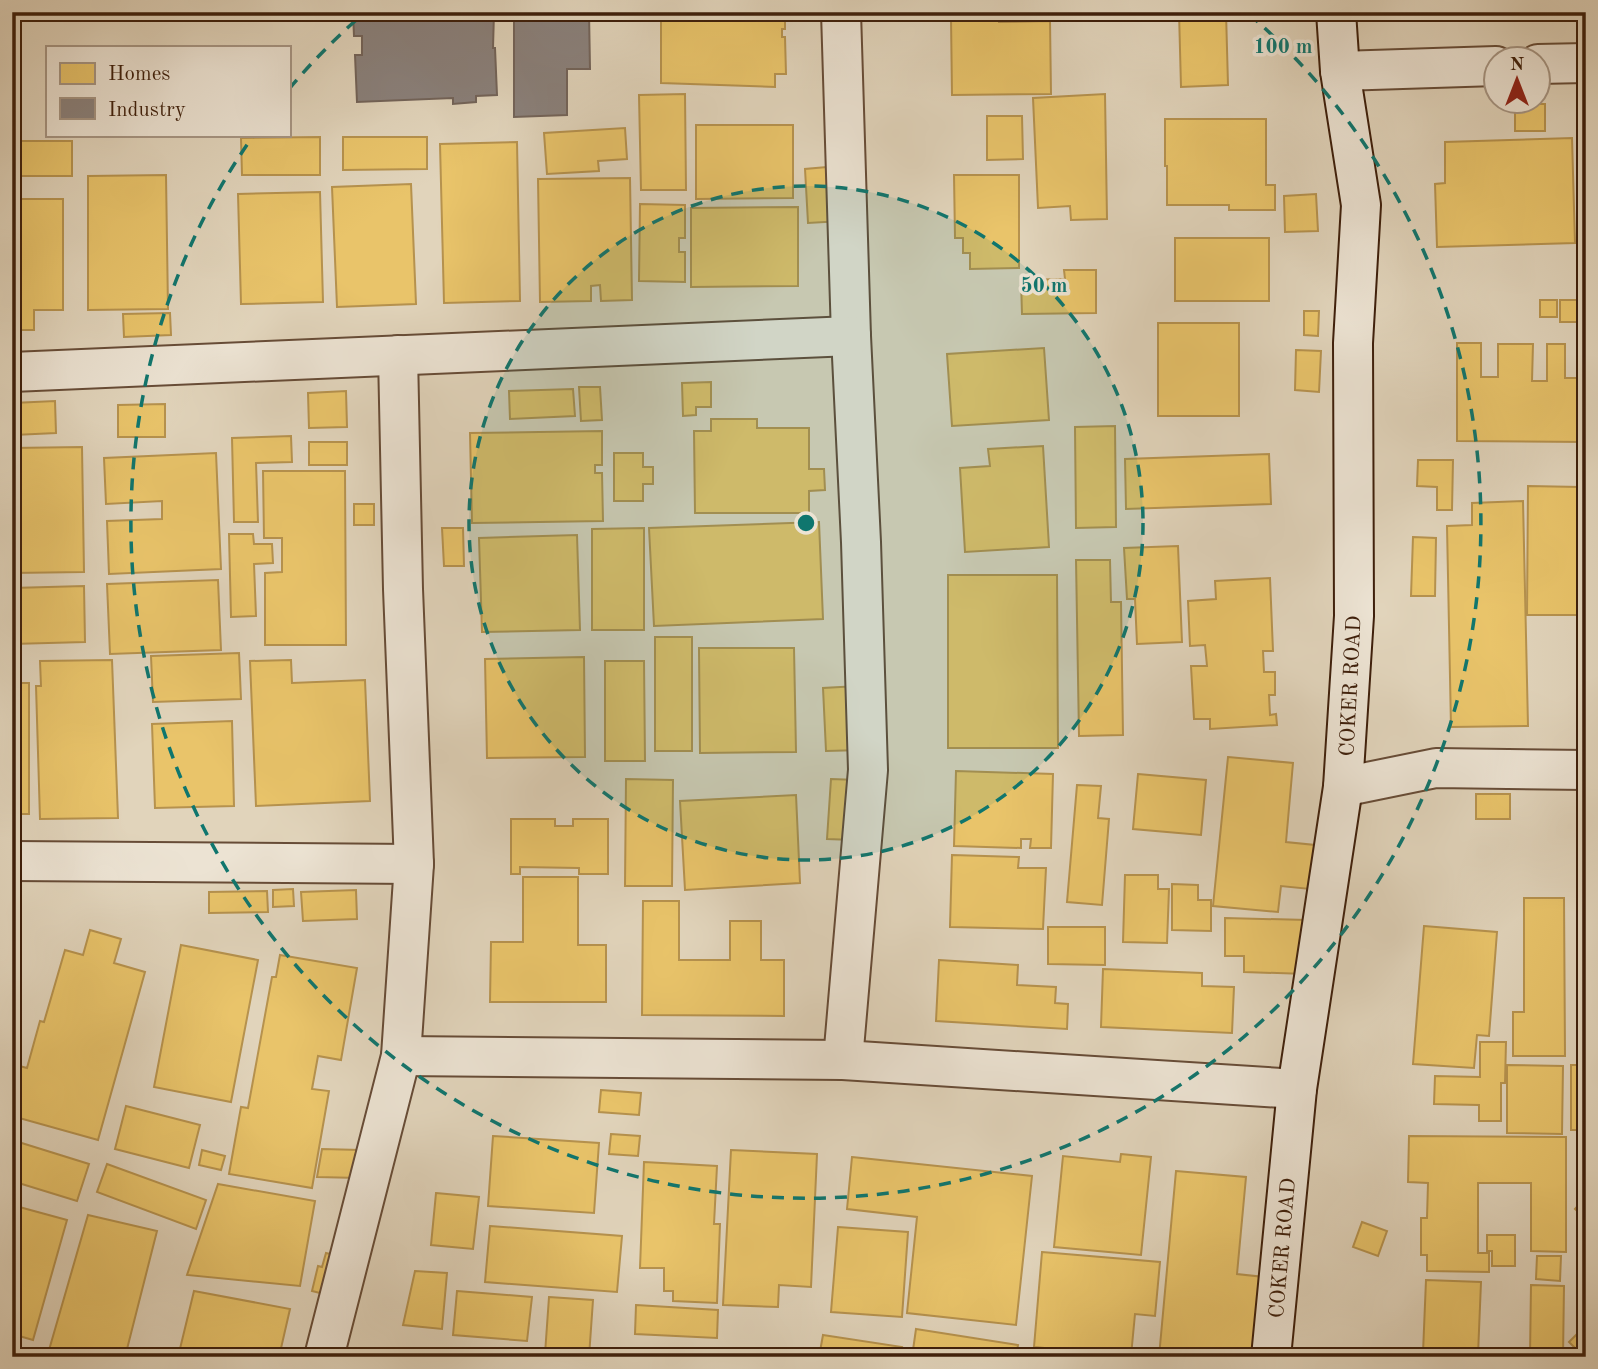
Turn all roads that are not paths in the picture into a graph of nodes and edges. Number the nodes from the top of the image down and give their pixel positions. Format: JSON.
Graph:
{"nodes":[{"id":1,"x":841,"y":12,"type":"edge"},
{"id":2,"x":1336,"y":12,"type":"edge"},
{"id":3,"x":1586,"y":63,"type":"edge"},
{"id":4,"x":1552,"y":64,"type":"edge"},
{"id":5,"x":1482,"y":66,"type":"edge"},
{"id":6,"x":1340,"y":71,"type":"junction"},
{"id":7,"x":851,"y":336,"type":"junction"},
{"id":8,"x":398,"y":355,"type":"junction"},
{"id":9,"x":12,"y":372,"type":"edge"},
{"id":10,"x":1586,"y":770,"type":"edge"},
{"id":11,"x":1343,"y":787,"type":"junction"},
{"id":12,"x":12,"y":860,"type":"edge"},
{"id":13,"x":414,"y":864,"type":"junction"},
{"id":14,"x":401,"y":1056,"type":"junction"},
{"id":15,"x":844,"y":1060,"type":"junction"},
{"id":16,"x":1297,"y":1088,"type":"junction"},
{"id":17,"x":324,"y":1357,"type":"edge"},
{"id":18,"x":1271,"y":1357,"type":"edge"}],
"edges":[{"from":1,"to":7,"type":"street"},
{"from":2,"to":6,"type":"street","name":"COKER ROAD"},
{"from":3,"to":4,"type":"street"},
{"from":5,"to":6,"type":"street"},
{"from":6,"to":11,"type":"street","name":"COKER ROAD"},
{"from":7,"to":8,"type":"street"},
{"from":7,"to":15,"type":"street"},
{"from":8,"to":9,"type":"street"},
{"from":8,"to":13,"type":"street"},
{"from":10,"to":11,"type":"street"},
{"from":11,"to":16,"type":"street","name":"COKER ROAD"},
{"from":12,"to":13,"type":"street"},
{"from":13,"to":14,"type":"street"},
{"from":14,"to":15,"type":"street"},
{"from":14,"to":17,"type":"street"},
{"from":15,"to":16,"type":"street"},
{"from":16,"to":18,"type":"street","name":"COKER ROAD"}]}
